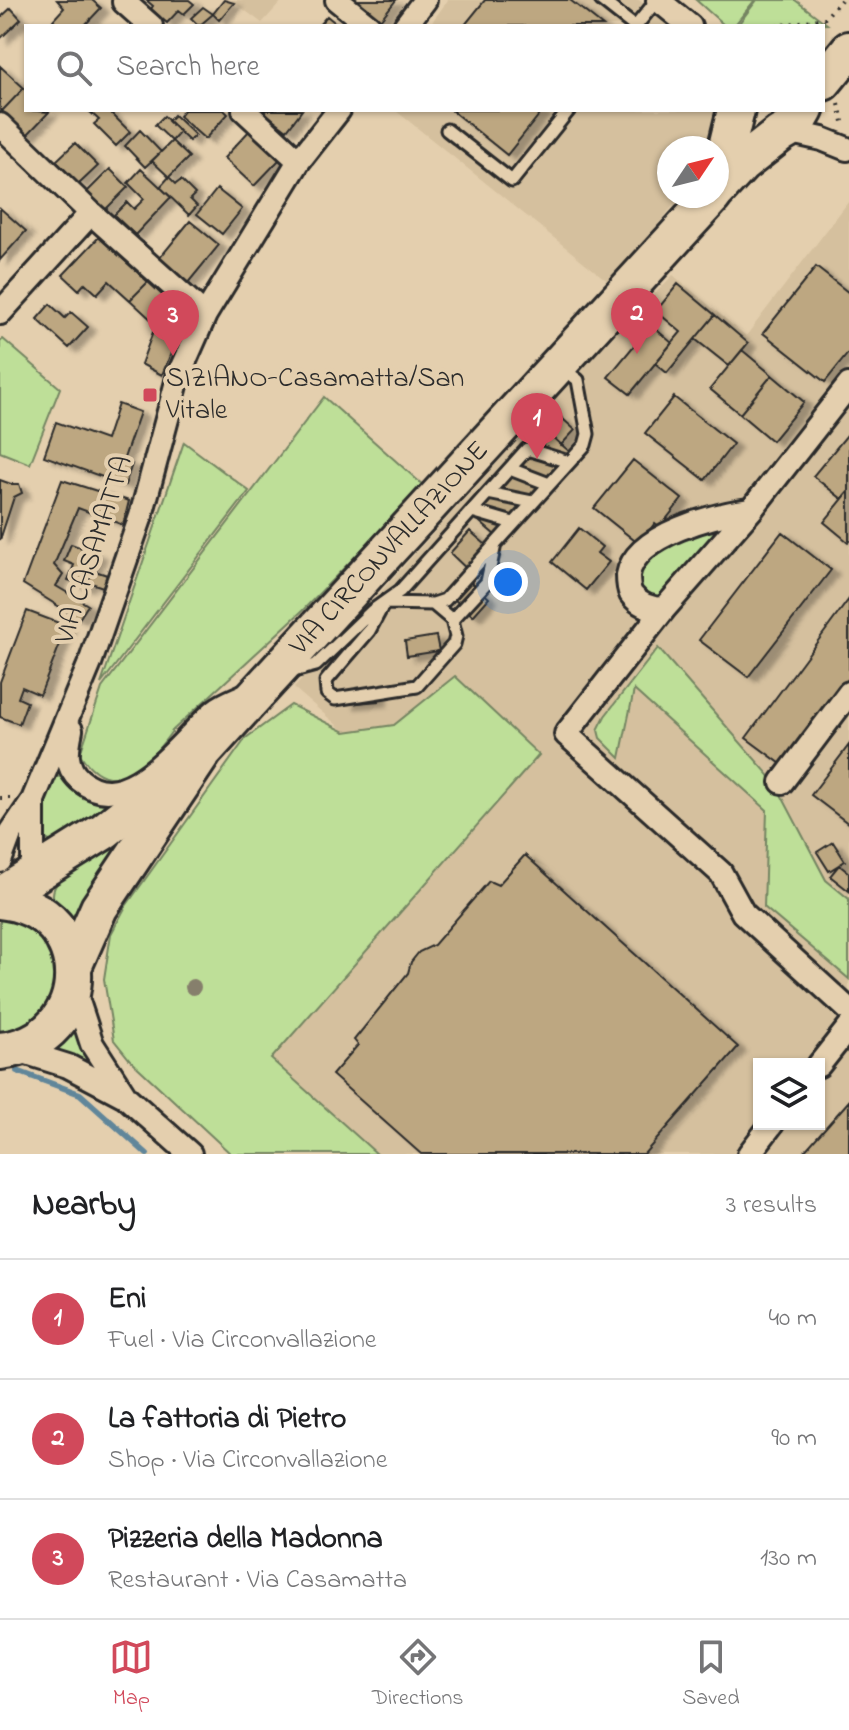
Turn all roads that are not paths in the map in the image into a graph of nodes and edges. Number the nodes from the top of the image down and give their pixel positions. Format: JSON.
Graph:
{"nodes":[{"id":1,"x":126,"y":0,"type":"edge"},
{"id":2,"x":337,"y":0,"type":"edge"},
{"id":3,"x":425,"y":0,"type":"edge"},
{"id":4,"x":601,"y":0,"type":"edge"},
{"id":5,"x":657,"y":0,"type":"edge"},
{"id":6,"x":149,"y":24,"type":"edge"},
{"id":7,"x":367,"y":24,"type":"edge"},
{"id":8,"x":407,"y":24,"type":"edge"},
{"id":9,"x":632,"y":24,"type":"edge"},
{"id":10,"x":637,"y":24,"type":"edge"},
{"id":11,"x":687,"y":24,"type":"edge"},
{"id":12,"x":849,"y":34,"type":"edge"},
{"id":13,"x":825,"y":47,"type":"edge"},
{"id":14,"x":849,"y":50,"type":"edge"},
{"id":15,"x":825,"y":80,"type":"edge"},
{"id":16,"x":246,"y":112,"type":"edge"},
{"id":17,"x":337,"y":112,"type":"edge"},
{"id":18,"x":567,"y":112,"type":"edge"},
{"id":19,"x":735,"y":112,"type":"edge"},
{"id":20,"x":738,"y":112,"type":"edge"},
{"id":21,"x":796,"y":121,"type":"edge"},
{"id":22,"x":0,"y":125,"type":"edge"},
{"id":23,"x":447,"y":130,"type":"dead end"},
{"id":24,"x":728,"y":136,"type":"edge"},
{"id":25,"x":848,"y":150,"type":"edge"},
{"id":26,"x":299,"y":161,"type":"junction"},
{"id":27,"x":729,"y":177,"type":"edge"},
{"id":28,"x":698,"y":208,"type":"edge"},
{"id":29,"x":91,"y":213,"type":"junction"},
{"id":30,"x":0,"y":313,"type":"edge"},
{"id":31,"x":205,"y":315,"type":"junction"},
{"id":32,"x":557,"y":364,"type":"junction"},
{"id":33,"x":849,"y":385,"type":"edge"},
{"id":34,"x":569,"y":462,"type":"junction"},
{"id":35,"x":510,"y":469,"type":"junction"},
{"id":36,"x":549,"y":484,"type":"junction"},
{"id":37,"x":488,"y":493,"type":"junction"},
{"id":38,"x":532,"y":502,"type":"junction"},
{"id":39,"x":751,"y":510,"type":"junction"},
{"id":40,"x":472,"y":511,"type":"junction"},
{"id":41,"x":513,"y":523,"type":"junction"},
{"id":42,"x":496,"y":543,"type":"junction"},
{"id":43,"x":384,"y":603,"type":"junction"},
{"id":44,"x":433,"y":604,"type":"junction"},
{"id":45,"x":664,"y":609,"type":"junction"},
{"id":46,"x":452,"y":620,"type":"junction"},
{"id":47,"x":90,"y":663,"type":"junction"},
{"id":48,"x":266,"y":682,"type":"junction"},
{"id":49,"x":849,"y":693,"type":"edge"},
{"id":50,"x":204,"y":751,"type":"junction"},
{"id":51,"x":782,"y":782,"type":"dead end"},
{"id":52,"x":33,"y":800,"type":"junction"},
{"id":53,"x":5,"y":837,"type":"edge"},
{"id":54,"x":0,"y":861,"type":"edge"},
{"id":55,"x":35,"y":893,"type":"junction"},
{"id":56,"x":0,"y":898,"type":"edge"},
{"id":57,"x":73,"y":976,"type":"junction"},
{"id":58,"x":849,"y":1010,"type":"edge"},
{"id":59,"x":849,"y":1027,"type":"edge"},
{"id":60,"x":4,"y":1050,"type":"edge"},
{"id":61,"x":825,"y":1058,"type":"edge"},
{"id":62,"x":126,"y":1097,"type":"junction"},
{"id":63,"x":767,"y":1130,"type":"edge"},
{"id":64,"x":190,"y":1154,"type":"edge"},
{"id":65,"x":749,"y":1154,"type":"edge"}],
"edges":[{"from":1,"to":6,"type":"street"},
{"from":2,"to":7,"type":"street"},
{"from":3,"to":8,"type":"street"},
{"from":4,"to":9,"type":"lane"},
{"from":5,"to":10,"type":"lane"},
{"from":5,"to":11,"type":"street"},
{"from":12,"to":13,"type":"main road"},
{"from":14,"to":15,"type":"main road"},
{"from":16,"to":26,"type":"street"},
{"from":17,"to":26,"type":"street","name":"VIA CASAMATTA"},
{"from":18,"to":23,"type":"lane"},
{"from":19,"to":24,"type":"main road"},
{"from":20,"to":21,"type":"main road"},
{"from":21,"to":25,"type":"street"},
{"from":21,"to":25,"type":"street"},
{"from":21,"to":27,"type":"main road","name":"VIA CIRCONVALLAZIONE"},
{"from":22,"to":29,"type":"street"},
{"from":26,"to":31,"type":"street","name":"VIA CASAMATTA"},
{"from":28,"to":32,"type":"main road","name":"VIA CIRCONVALLAZIONE"},
{"from":29,"to":30,"type":"street"},
{"from":29,"to":31,"type":"street"},
{"from":31,"to":47,"type":"street","name":"VIA CASAMATTA"},
{"from":32,"to":34,"type":"lane"},
{"from":32,"to":48,"type":"main road","name":"VIA CIRCONVALLAZIONE"},
{"from":33,"to":39,"type":"street"},
{"from":34,"to":35,"type":"lane"},
{"from":34,"to":36,"type":"lane"},
{"from":35,"to":36,"type":"lane"},
{"from":35,"to":37,"type":"lane"},
{"from":36,"to":38,"type":"lane"},
{"from":37,"to":38,"type":"lane"},
{"from":37,"to":40,"type":"lane"},
{"from":38,"to":41,"type":"lane"},
{"from":39,"to":45,"type":"street"},
{"from":39,"to":45,"type":"street"},
{"from":40,"to":41,"type":"lane"},
{"from":40,"to":43,"type":"lane"},
{"from":41,"to":42,"type":"lane"},
{"from":42,"to":44,"type":"lane"},
{"from":42,"to":46,"type":"lane"},
{"from":43,"to":44,"type":"lane"},
{"from":43,"to":46,"type":"lane"},
{"from":43,"to":48,"type":"lane"},
{"from":44,"to":46,"type":"lane"},
{"from":45,"to":58,"type":"street"},
{"from":47,"to":48,"type":"street"},
{"from":47,"to":52,"type":"street","name":"VIA CASAMATTA"},
{"from":48,"to":50,"type":"main road","name":"VIA CIRCONVALLAZIONE"},
{"from":49,"to":51,"type":"street"},
{"from":50,"to":55,"type":"main road"},
{"from":50,"to":57,"type":"main road"},
{"from":52,"to":53,"type":"street"},
{"from":52,"to":55,"type":"street"},
{"from":53,"to":54,"type":"street"},
{"from":55,"to":56,"type":"main road"},
{"from":55,"to":57,"type":"main road"},
{"from":57,"to":60,"type":"main road"},
{"from":57,"to":62,"type":"street"},
{"from":59,"to":61,"type":"street"},
{"from":60,"to":62,"type":"street"},
{"from":62,"to":64,"type":"street"},
{"from":63,"to":65,"type":"street"}]}
